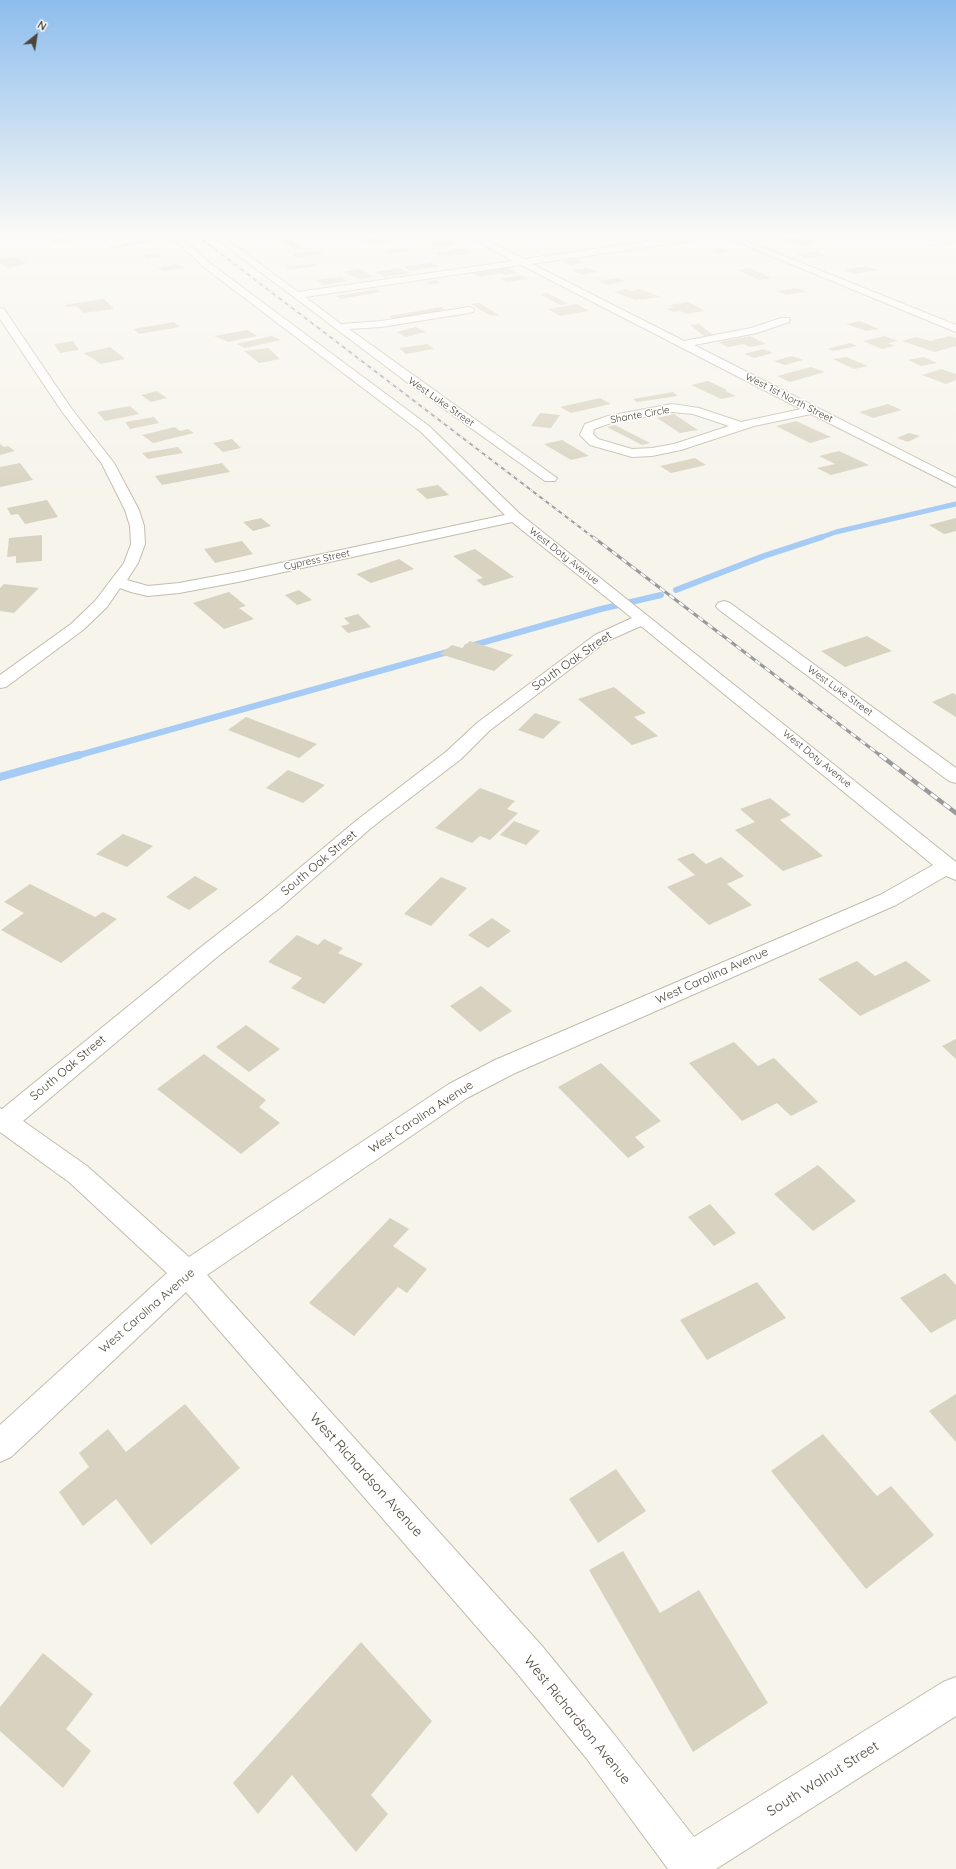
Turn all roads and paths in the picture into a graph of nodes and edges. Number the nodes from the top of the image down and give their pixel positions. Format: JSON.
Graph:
{"nodes":[{"id":1,"x":9,"y":324,"type":"edge"},
{"id":2,"x":286,"y":324,"type":"edge"},
{"id":3,"x":335,"y":324,"type":"edge"},
{"id":4,"x":378,"y":324,"type":"edge"},
{"id":5,"x":644,"y":324,"type":"edge"},
{"id":6,"x":771,"y":324,"type":"edge"},
{"id":7,"x":944,"y":324,"type":"edge"},
{"id":8,"x":339,"y":327,"type":"junction"},
{"id":9,"x":956,"y":329,"type":"edge"},
{"id":10,"x":683,"y":344,"type":"junction"},
{"id":11,"x":812,"y":410,"type":"junction"},
{"id":12,"x":741,"y":426,"type":"junction"},
{"id":13,"x":949,"y":467,"type":"dead end"},
{"id":14,"x":934,"y":472,"type":"junction"},
{"id":15,"x":550,"y":478,"type":"dead end"},
{"id":16,"x":956,"y":483,"type":"edge"},
{"id":17,"x":515,"y":517,"type":"junction"},
{"id":18,"x":119,"y":582,"type":"junction"},
{"id":19,"x":724,"y":606,"type":"dead end"},
{"id":20,"x":643,"y":619,"type":"junction"},
{"id":21,"x":0,"y":683,"type":"edge"},
{"id":22,"x":956,"y":777,"type":"edge"},
{"id":23,"x":952,"y":869,"type":"edge"},
{"id":24,"x":2,"y":1120,"type":"edge"},
{"id":25,"x":187,"y":1273,"type":"junction"},
{"id":26,"x":0,"y":1446,"type":"edge"},
{"id":27,"x":956,"y":1695,"type":"edge"},
{"id":28,"x":691,"y":1866,"type":"edge"}],
"edges":[{"from":1,"to":18,"type":"street"},
{"from":2,"to":17,"type":"street","name":"West Doty Avenue"},
{"from":3,"to":8,"type":"street","name":"West Luke Street"},
{"from":4,"to":8,"type":"street"},
{"from":5,"to":10,"type":"street","name":"West 1st North Street"},
{"from":6,"to":10,"type":"street"},
{"from":7,"to":9,"type":"street"},
{"from":8,"to":15,"type":"street","name":"West Luke Street"},
{"from":10,"to":11,"type":"street","name":"West 1st North Street"},
{"from":11,"to":12,"type":"street","name":"Shante Circle"},
{"from":11,"to":14,"type":"street","name":"West 1st North Street"},
{"from":12,"to":12,"type":"street","name":"Shante Circle"},
{"from":13,"to":14,"type":"street"},
{"from":14,"to":16,"type":"street","name":"West 1st North Street"},
{"from":17,"to":18,"type":"street","name":"Cypress Street"},
{"from":17,"to":20,"type":"street","name":"West Doty Avenue"},
{"from":18,"to":21,"type":"street"},
{"from":19,"to":22,"type":"street","name":"West Luke Street"},
{"from":20,"to":23,"type":"street","name":"West Doty Avenue"},
{"from":20,"to":24,"type":"street","name":"South Oak Street"},
{"from":23,"to":25,"type":"street","name":"West Carolina Avenue"},
{"from":24,"to":25,"type":"street","name":"West Richardson Avenue"},
{"from":25,"to":26,"type":"street","name":"West Carolina Avenue"},
{"from":25,"to":28,"type":"street","name":"West Richardson Avenue"},
{"from":27,"to":28,"type":"street","name":"South Walnut Street"}]}
